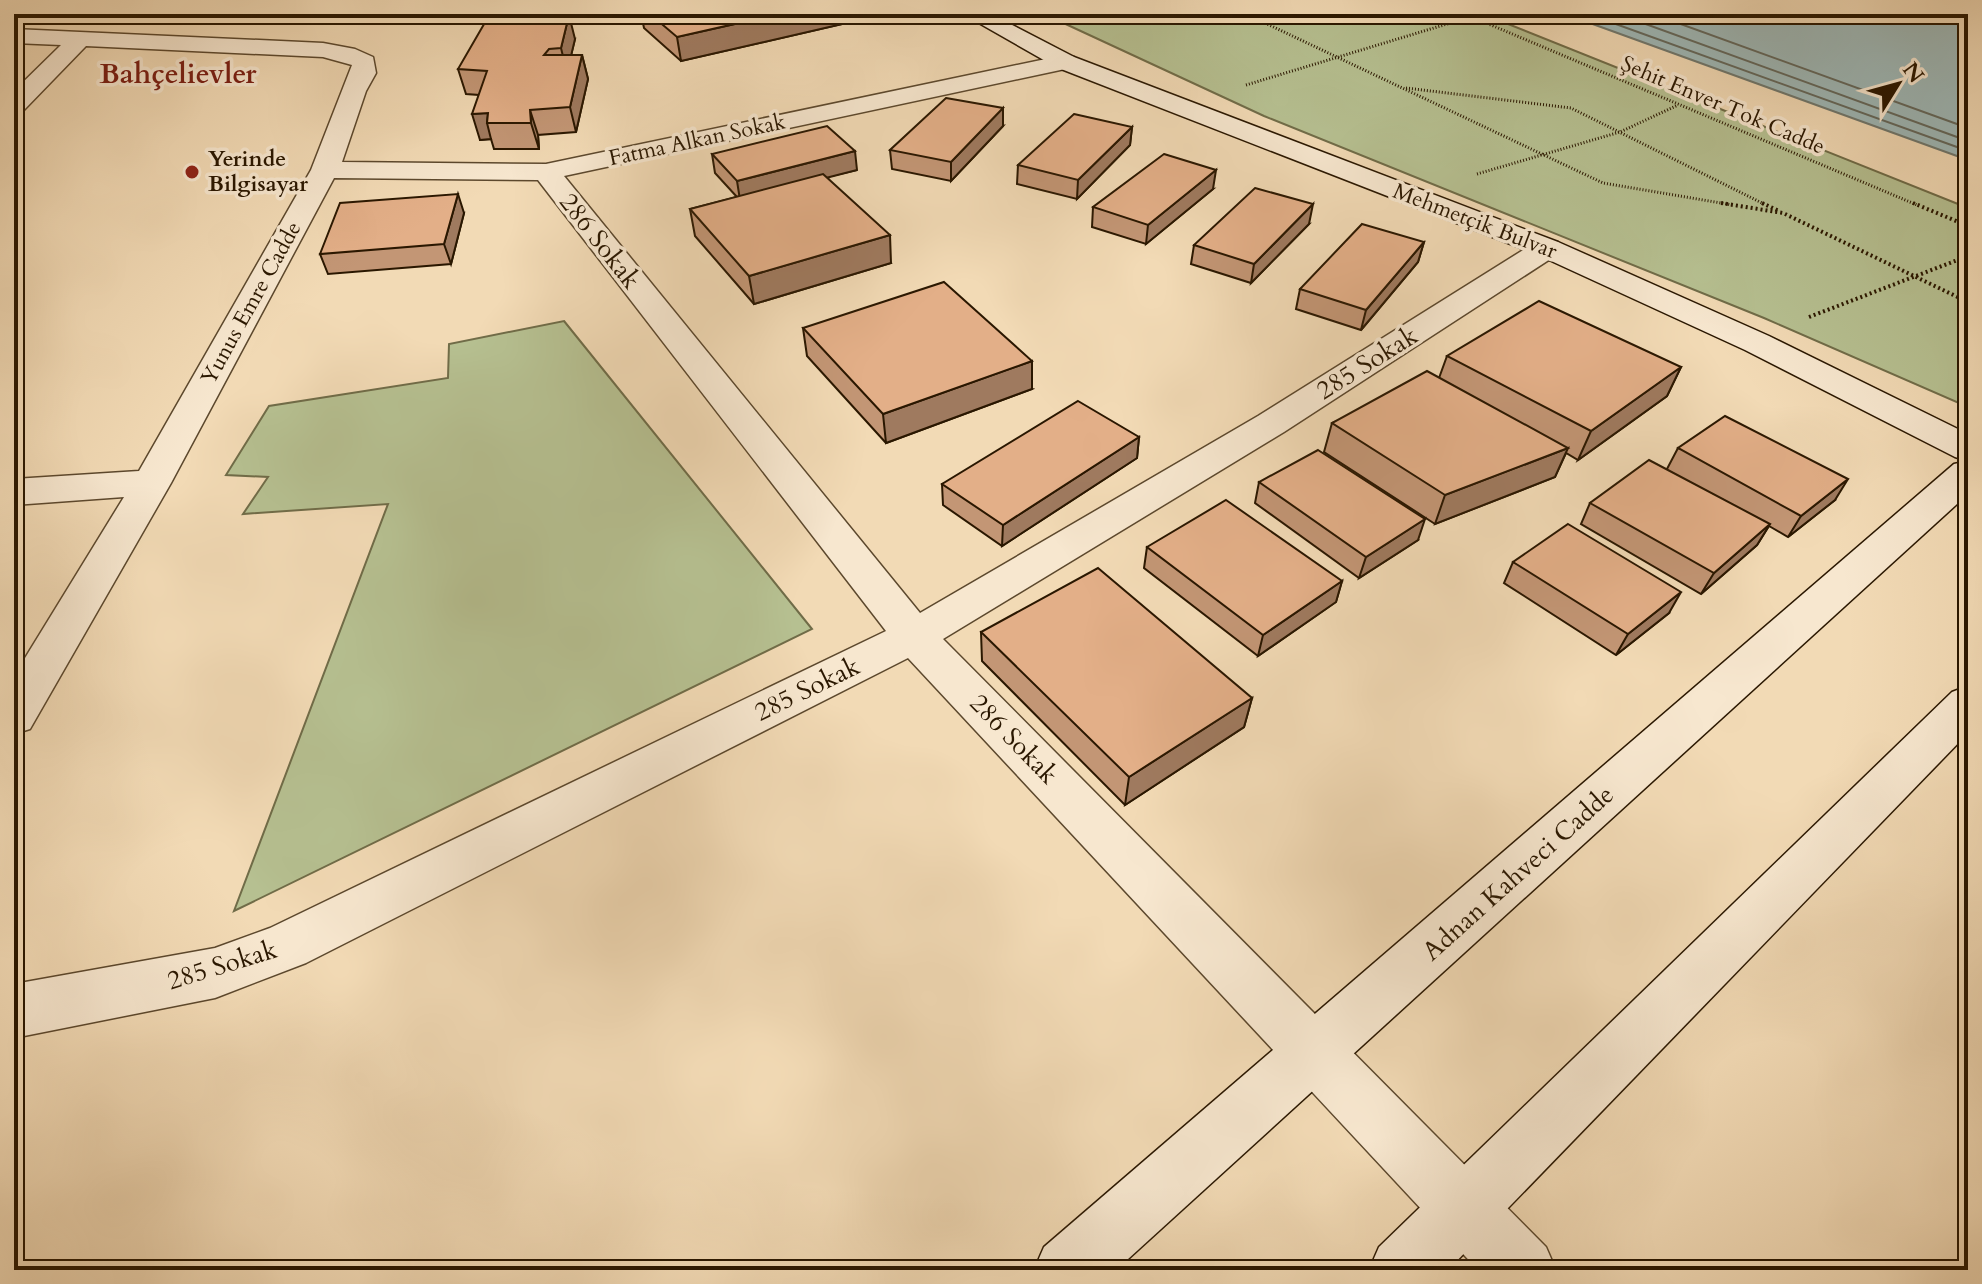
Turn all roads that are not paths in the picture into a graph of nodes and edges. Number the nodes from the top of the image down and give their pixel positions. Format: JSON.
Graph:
{"nodes":[{"id":1,"x":974,"y":14,"type":"edge"},
{"id":2,"x":14,"y":36,"type":"edge"},
{"id":3,"x":80,"y":39,"type":"junction"},
{"id":4,"x":1065,"y":62,"type":"junction"},
{"id":5,"x":14,"y":106,"type":"edge"},
{"id":6,"x":325,"y":170,"type":"junction"},
{"id":7,"x":546,"y":172,"type":"junction"},
{"id":8,"x":1547,"y":248,"type":"junction"},
{"id":9,"x":1968,"y":449,"type":"edge"},
{"id":10,"x":1968,"y":473,"type":"edge"},
{"id":11,"x":152,"y":483,"type":"junction"},
{"id":12,"x":14,"y":492,"type":"edge"},
{"id":13,"x":914,"y":636,"type":"junction"},
{"id":14,"x":1968,"y":704,"type":"edge"},
{"id":15,"x":14,"y":716,"type":"edge"},
{"id":16,"x":14,"y":1011,"type":"edge"},
{"id":17,"x":1317,"y":1052,"type":"junction"},
{"id":18,"x":1464,"y":1209,"type":"junction"},
{"id":19,"x":1067,"y":1270,"type":"edge"},
{"id":20,"x":1402,"y":1270,"type":"edge"},
{"id":21,"x":1523,"y":1270,"type":"edge"}],
"edges":[{"from":1,"to":4,"type":"street","name":"Mehmetçik Bulvar"},
{"from":2,"to":3,"type":"street","name":"Yunus Emre Cadde"},
{"from":3,"to":5,"type":"street"},
{"from":3,"to":6,"type":"street","name":"Yunus Emre Cadde"},
{"from":4,"to":7,"type":"street","name":"Fatma Alkan Sokak"},
{"from":4,"to":8,"type":"street","name":"Mehmetçik Bulvar"},
{"from":6,"to":7,"type":"street","name":"Fatma Alkan Sokak"},
{"from":6,"to":11,"type":"street","name":"Yunus Emre Cadde"},
{"from":7,"to":13,"type":"street","name":"286 Sokak"},
{"from":8,"to":9,"type":"street","name":"Mehmetçik Bulvar"},
{"from":8,"to":13,"type":"street","name":"285 Sokak"},
{"from":10,"to":17,"type":"street","name":"Adnan Kahveci Cadde"},
{"from":11,"to":12,"type":"street"},
{"from":11,"to":15,"type":"street","name":"Yunus Emre Cadde"},
{"from":13,"to":16,"type":"street","name":"285 Sokak"},
{"from":13,"to":17,"type":"street","name":"286 Sokak"},
{"from":14,"to":18,"type":"street"},
{"from":17,"to":18,"type":"street","name":"286 Sokak"},
{"from":17,"to":19,"type":"street","name":"Adnan Kahveci Cadde"},
{"from":18,"to":20,"type":"street"},
{"from":18,"to":21,"type":"street","name":"286 Sokak"}]}
